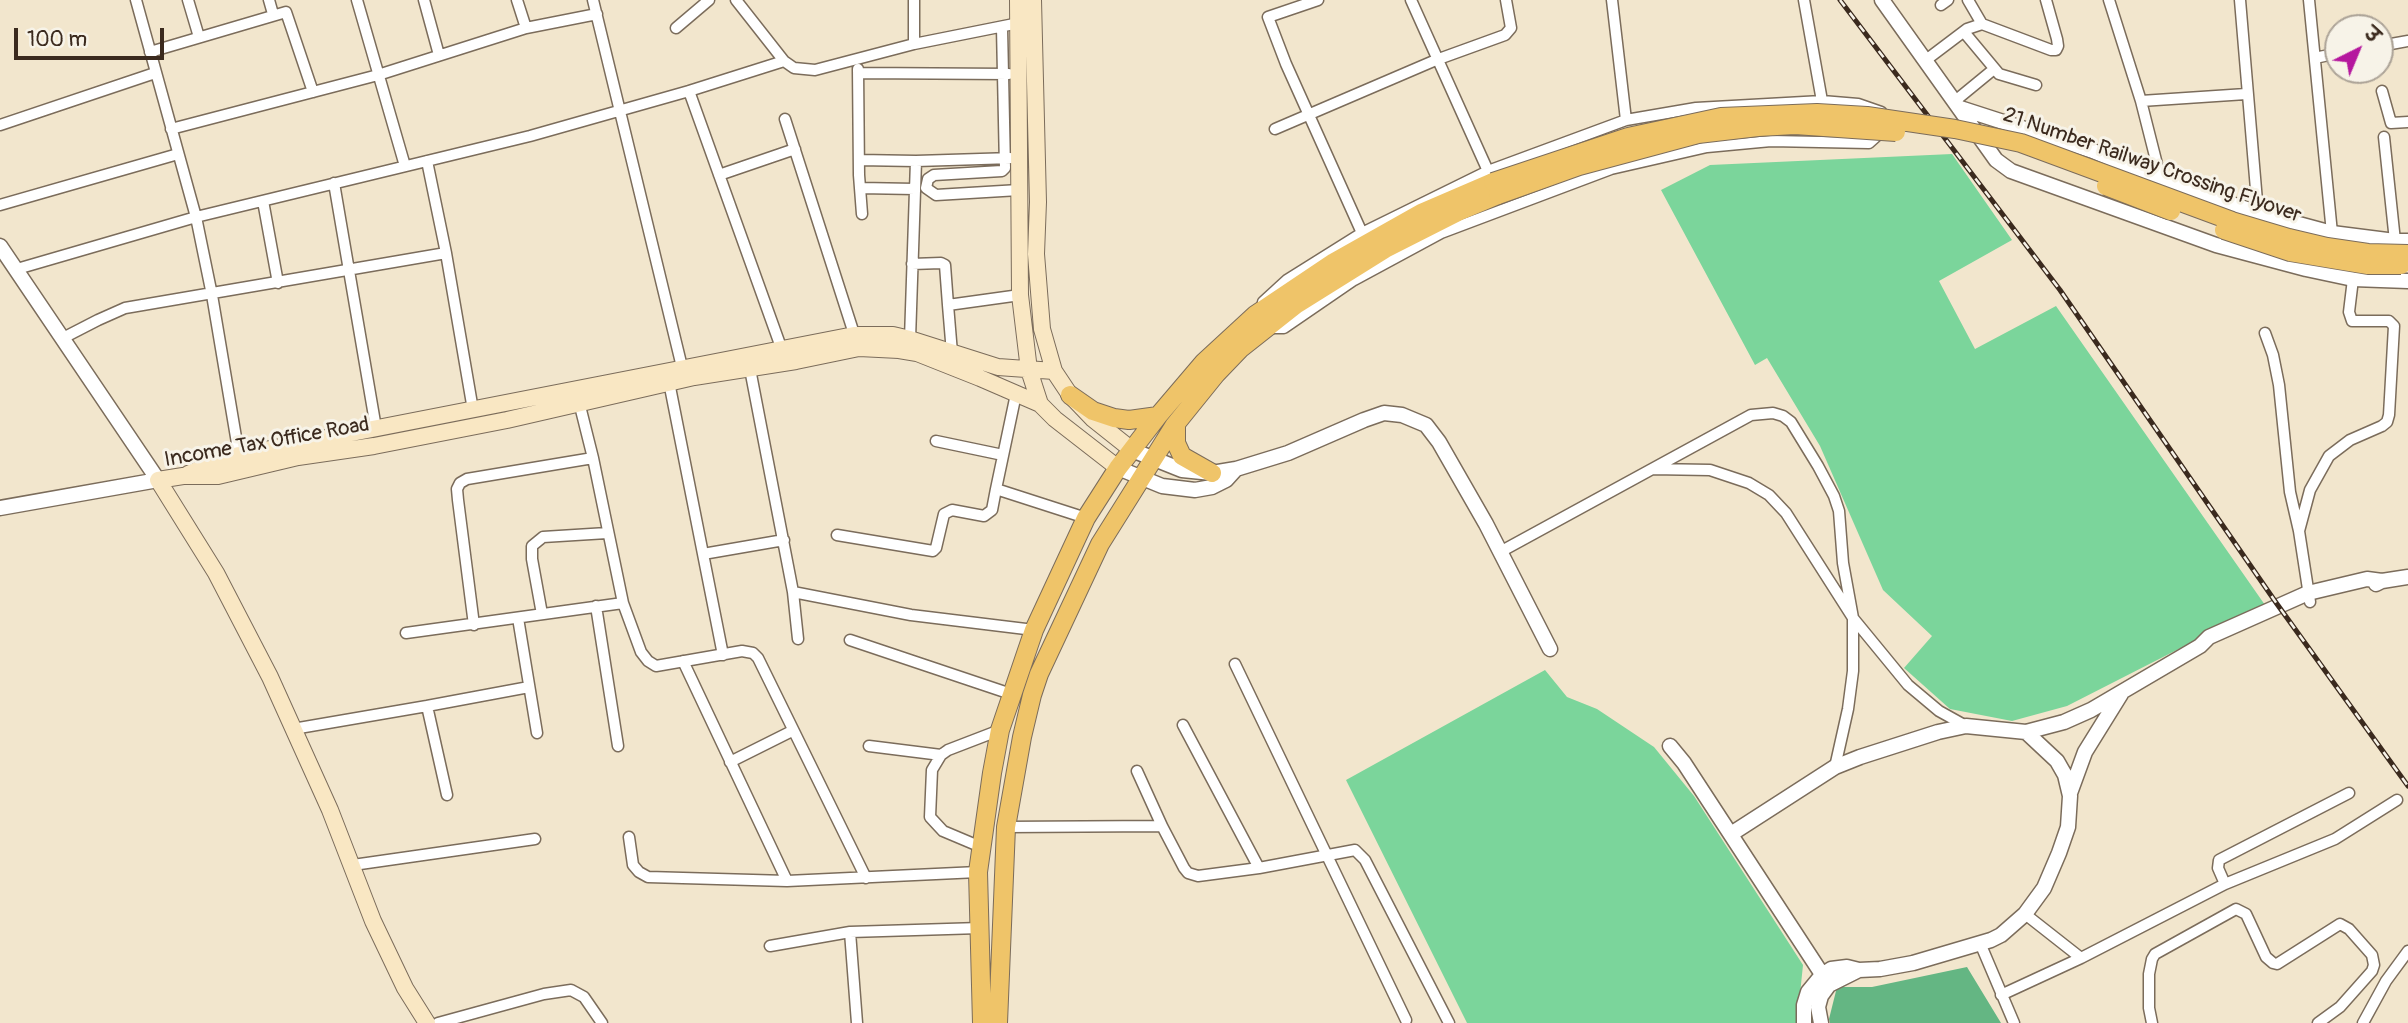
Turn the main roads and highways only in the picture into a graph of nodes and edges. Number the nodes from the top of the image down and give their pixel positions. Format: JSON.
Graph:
{"nodes":[{"id":1,"x":1018,"y":0,"type":"edge"},
{"id":2,"x":1033,"y":0,"type":"edge"},
{"id":3,"x":1018,"y":24,"type":"junction"},
{"id":4,"x":1493,"y":183,"type":"junction"},
{"id":5,"x":2404,"y":245,"type":"edge"},
{"id":6,"x":2408,"y":265,"type":"edge"},
{"id":7,"x":1260,"y":322,"type":"junction"},
{"id":8,"x":856,"y":342,"type":"junction"},
{"id":9,"x":1028,"y":370,"type":"junction"},
{"id":10,"x":1054,"y":371,"type":"junction"},
{"id":11,"x":636,"y":383,"type":"junction"},
{"id":12,"x":1070,"y":395,"type":"junction"},
{"id":13,"x":1040,"y":404,"type":"junction"},
{"id":14,"x":1158,"y":416,"type":"junction"},
{"id":15,"x":1176,"y":424,"type":"junction"},
{"id":16,"x":1132,"y":450,"type":"junction"},
{"id":17,"x":1118,"y":468,"type":"junction"},
{"id":18,"x":1212,"y":473,"type":"road end"},
{"id":19,"x":183,"y":476,"type":"junction"},
{"id":20,"x":427,"y":1023,"type":"edge"},
{"id":21,"x":982,"y":1023,"type":"edge"},
{"id":22,"x":998,"y":1023,"type":"edge"}],
"edges":[{"from":1,"to":3,"type":"main road"},
{"from":2,"to":3,"type":"main road"},
{"from":3,"to":9,"type":"main road"},
{"from":3,"to":10,"type":"main road"},
{"from":4,"to":5,"type":"main road","name":"21 Number Railway Crossing Flyover","bridge":true},
{"from":4,"to":6,"type":"main road","name":"21 Number Railway Crossing Flyover","bridge":true},
{"from":4,"to":7,"type":"main road","name":"21 Number Railway Crossing Flyover"},
{"from":7,"to":14,"type":"main road"},
{"from":7,"to":15,"type":"main road"},
{"from":8,"to":9,"type":"main road"},
{"from":8,"to":11,"type":"main road"},
{"from":8,"to":11,"type":"main road","name":"Income Tax Office Road"},
{"from":8,"to":13,"type":"main road"},
{"from":9,"to":10,"type":"main road"},
{"from":9,"to":13,"type":"main road"},
{"from":10,"to":12,"type":"main road"},
{"from":11,"to":19,"type":"main road"},
{"from":11,"to":19,"type":"main road","name":"Income Tax Office Road"},
{"from":12,"to":14,"type":"main road"},
{"from":12,"to":16,"type":"main road"},
{"from":13,"to":17,"type":"main road"},
{"from":14,"to":16,"type":"main road"},
{"from":15,"to":18,"type":"main road"},
{"from":15,"to":22,"type":"main road"},
{"from":16,"to":17,"type":"main road"},
{"from":17,"to":21,"type":"main road"},
{"from":19,"to":20,"type":"main road","name":"Income Tax Office Road"}]}
